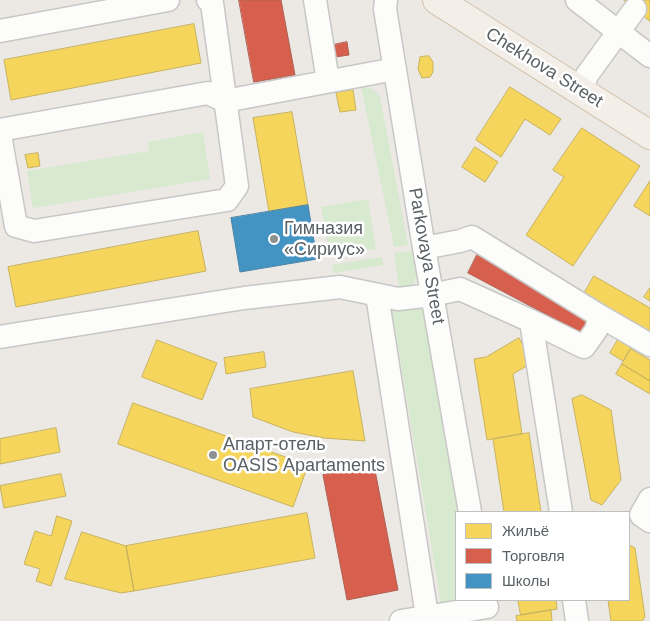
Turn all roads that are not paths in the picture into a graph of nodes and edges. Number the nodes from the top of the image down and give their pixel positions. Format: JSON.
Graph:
{"nodes":[{"id":1,"x":168,"y":0,"type":"edge"},
{"id":2,"x":208,"y":0,"type":"edge"},
{"id":3,"x":315,"y":0,"type":"edge"},
{"id":4,"x":386,"y":0,"type":"edge"},
{"id":5,"x":437,"y":0,"type":"edge"},
{"id":6,"x":577,"y":0,"type":"edge"},
{"id":7,"x":635,"y":9,"type":"dead end"},
{"id":8,"x":0,"y":31,"type":"edge"},
{"id":9,"x":618,"y":33,"type":"junction"},
{"id":10,"x":650,"y":56,"type":"edge"},
{"id":11,"x":395,"y":69,"type":"junction"},
{"id":12,"x":328,"y":81,"type":"junction"},
{"id":13,"x":581,"y":92,"type":"junction"},
{"id":14,"x":225,"y":101,"type":"junction"},
{"id":15,"x":0,"y":130,"type":"edge"},
{"id":16,"x":0,"y":135,"type":"edge"},
{"id":17,"x":650,"y":135,"type":"edge"},
{"id":18,"x":424,"y":248,"type":"junction"},
{"id":19,"x":377,"y":295,"type":"junction"},
{"id":20,"x":432,"y":295,"type":"junction"},
{"id":21,"x":600,"y":316,"type":"junction"},
{"id":22,"x":531,"y":321,"type":"junction"},
{"id":23,"x":0,"y":338,"type":"edge"},
{"id":24,"x":650,"y":345,"type":"edge"},
{"id":25,"x":650,"y":499,"type":"edge"},
{"id":26,"x":470,"y":511,"type":"edge"},
{"id":27,"x":560,"y":511,"type":"edge"},
{"id":28,"x":650,"y":521,"type":"edge"},
{"id":29,"x":574,"y":601,"type":"edge"},
{"id":30,"x":487,"y":609,"type":"edge"},
{"id":31,"x":427,"y":616,"type":"junction"},
{"id":32,"x":401,"y":621,"type":"edge"},
{"id":33,"x":577,"y":621,"type":"edge"}],
"edges":[{"from":1,"to":8,"type":"street"},
{"from":2,"to":14,"type":"street"},
{"from":3,"to":12,"type":"street"},
{"from":4,"to":11,"type":"street","name":"Parkovaya Street"},
{"from":5,"to":13,"type":"main road","name":"Chekhova Street"},
{"from":6,"to":9,"type":"street"},
{"from":7,"to":9,"type":"street"},
{"from":9,"to":10,"type":"street"},
{"from":9,"to":13,"type":"street"},
{"from":11,"to":12,"type":"street"},
{"from":11,"to":18,"type":"street","name":"Parkovaya Street"},
{"from":12,"to":14,"type":"street"},
{"from":13,"to":17,"type":"main road","name":"Chekhova Street"},
{"from":14,"to":15,"type":"street"},
{"from":14,"to":16,"type":"street"},
{"from":18,"to":20,"type":"street","name":"Parkovaya Street"},
{"from":18,"to":21,"type":"street"},
{"from":19,"to":20,"type":"street"},
{"from":19,"to":23,"type":"street"},
{"from":19,"to":31,"type":"street"},
{"from":20,"to":22,"type":"street"},
{"from":20,"to":26,"type":"street","name":"Parkovaya Street"},
{"from":21,"to":22,"type":"street"},
{"from":21,"to":24,"type":"street"},
{"from":22,"to":27,"type":"street"},
{"from":25,"to":28,"type":"street"},
{"from":29,"to":33,"type":"street"},
{"from":30,"to":31,"type":"street"},
{"from":31,"to":32,"type":"street"}]}
